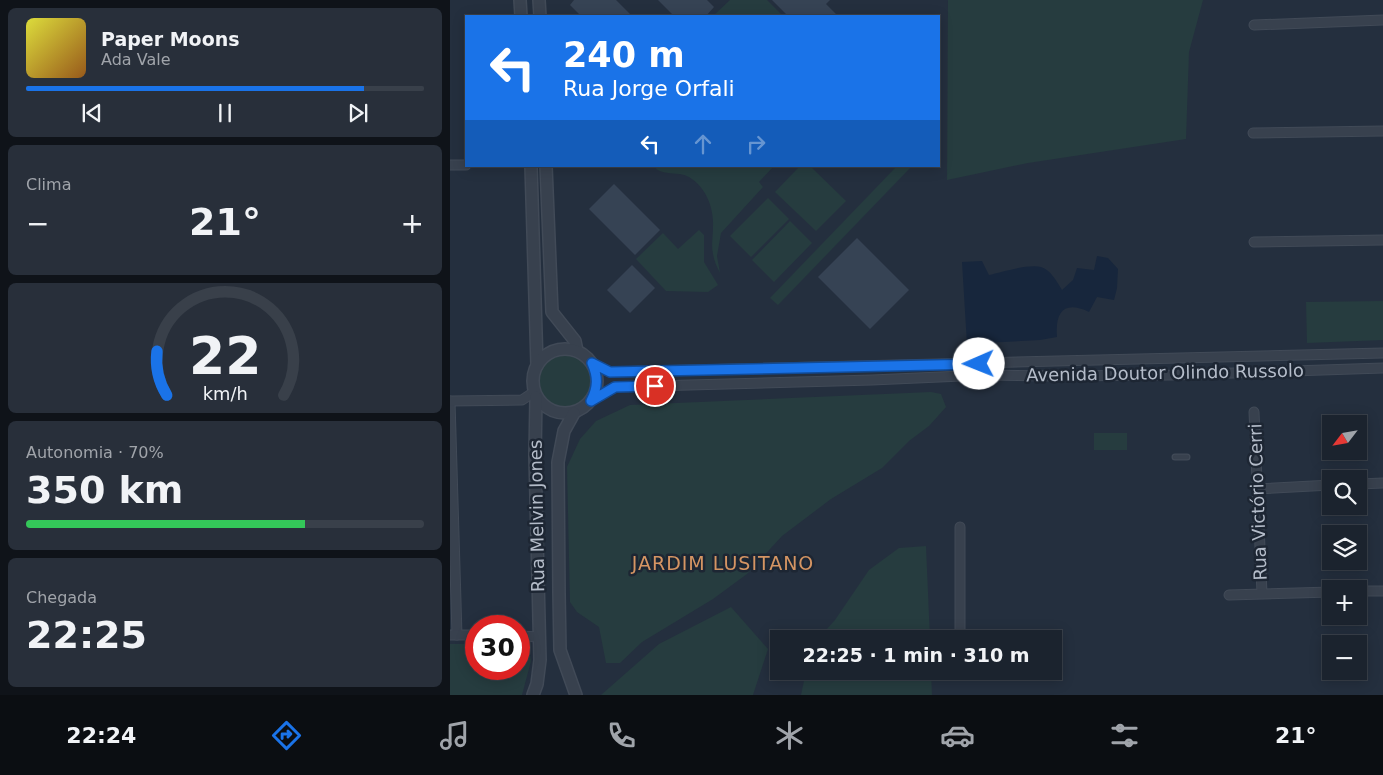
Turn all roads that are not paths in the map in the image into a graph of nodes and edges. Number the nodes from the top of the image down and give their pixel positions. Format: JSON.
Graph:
{"nodes":[{"id":1,"x":520,"y":0,"type":"edge"},
{"id":2,"x":539,"y":0,"type":"edge"},
{"id":3,"x":521,"y":15,"type":"edge"},
{"id":4,"x":540,"y":15,"type":"edge"},
{"id":5,"x":1383,"y":20,"type":"edge"},
{"id":6,"x":1254,"y":25,"type":"dead end"},
{"id":7,"x":1383,"y":131,"type":"edge"},
{"id":8,"x":1253,"y":133,"type":"dead end"},
{"id":9,"x":465,"y":164,"type":"edge"},
{"id":10,"x":450,"y":165,"type":"edge"},
{"id":11,"x":531,"y":167,"type":"edge"},
{"id":12,"x":546,"y":167,"type":"edge"},
{"id":13,"x":1383,"y":240,"type":"edge"},
{"id":14,"x":1254,"y":242,"type":"dead end"},
{"id":15,"x":576,"y":351,"type":"junction"},
{"id":16,"x":1383,"y":353,"type":"edge"},
{"id":17,"x":1170,"y":359,"type":"junction"},
{"id":18,"x":1182,"y":359,"type":"junction"},
{"id":19,"x":1057,"y":362,"type":"junction"},
{"id":20,"x":592,"y":363,"type":"junction"},
{"id":21,"x":537,"y":365,"type":"junction"},
{"id":22,"x":1383,"y":368,"type":"edge"},
{"id":23,"x":1183,"y":374,"type":"junction"},
{"id":24,"x":1171,"y":375,"type":"junction"},
{"id":25,"x":1057,"y":376,"type":"junction"},
{"id":26,"x":535,"y":394,"type":"junction"},
{"id":27,"x":450,"y":401,"type":"edge"},
{"id":28,"x":591,"y":401,"type":"junction"},
{"id":29,"x":1254,"y":412,"type":"dead end"},
{"id":30,"x":574,"y":413,"type":"junction"},
{"id":31,"x":1174,"y":457,"type":"dead end"},
{"id":32,"x":1187,"y":457,"type":"dead end"},
{"id":33,"x":1383,"y":483,"type":"edge"},
{"id":34,"x":1367,"y":484,"type":"edge"},
{"id":35,"x":1322,"y":485,"type":"edge"},
{"id":36,"x":1257,"y":488,"type":"junction"},
{"id":37,"x":960,"y":527,"type":"dead end"},
{"id":38,"x":1367,"y":591,"type":"edge"},
{"id":39,"x":1383,"y":591,"type":"edge"},
{"id":40,"x":1322,"y":592,"type":"edge"},
{"id":41,"x":1262,"y":593,"type":"junction"},
{"id":42,"x":1230,"y":595,"type":"dead end"},
{"id":43,"x":960,"y":630,"type":"edge"},
{"id":44,"x":454,"y":635,"type":"edge"},
{"id":45,"x":530,"y":636,"type":"edge"},
{"id":46,"x":540,"y":636,"type":"junction"},
{"id":47,"x":532,"y":695,"type":"edge"},
{"id":48,"x":576,"y":695,"type":"edge"}],
"edges":[{"from":1,"to":3,"type":"street"},
{"from":2,"to":4,"type":"street"},
{"from":5,"to":6,"type":"street"},
{"from":7,"to":8,"type":"street"},
{"from":9,"to":10,"type":"street"},
{"from":11,"to":21,"type":"street"},
{"from":12,"to":15,"type":"street"},
{"from":13,"to":14,"type":"street"},
{"from":15,"to":20,"type":"street"},
{"from":15,"to":21,"type":"street"},
{"from":16,"to":18,"type":"street","name":"Avenida Doutor Olindo Russolo"},
{"from":17,"to":18,"type":"street","name":"Avenida Doutor Olindo Russolo"},
{"from":17,"to":19,"type":"street","name":"Avenida Doutor Olindo Russolo"},
{"from":17,"to":24,"type":"street"},
{"from":18,"to":23,"type":"street"},
{"from":19,"to":20,"type":"street","name":"Avenida Doutor Olindo Russolo"},
{"from":19,"to":25,"type":"street"},
{"from":20,"to":28,"type":"street"},
{"from":21,"to":26,"type":"street"},
{"from":22,"to":23,"type":"street","name":"Avenida Doutor Olindo Russolo"},
{"from":23,"to":24,"type":"street","name":"Avenida Doutor Olindo Russolo"},
{"from":24,"to":25,"type":"street","name":"Avenida Doutor Olindo Russolo"},
{"from":25,"to":28,"type":"street","name":"Avenida Doutor Olindo Russolo"},
{"from":26,"to":27,"type":"street"},
{"from":26,"to":30,"type":"street"},
{"from":26,"to":46,"type":"street","name":"Rua Melvin Jones"},
{"from":27,"to":44,"type":"street"},
{"from":28,"to":30,"type":"street"},
{"from":29,"to":36,"type":"street","name":"Rua Victório Cerri"},
{"from":30,"to":48,"type":"street","name":"Rua Melvin Jones"},
{"from":31,"to":32,"type":"lane"},
{"from":33,"to":34,"type":"street"},
{"from":35,"to":36,"type":"street"},
{"from":36,"to":41,"type":"street","name":"Rua Victório Cerri"},
{"from":37,"to":43,"type":"street"},
{"from":38,"to":39,"type":"street"},
{"from":40,"to":41,"type":"street"},
{"from":41,"to":42,"type":"street"},
{"from":45,"to":46,"type":"street"},
{"from":46,"to":47,"type":"street","name":"Rua Melvin Jones"}]}
